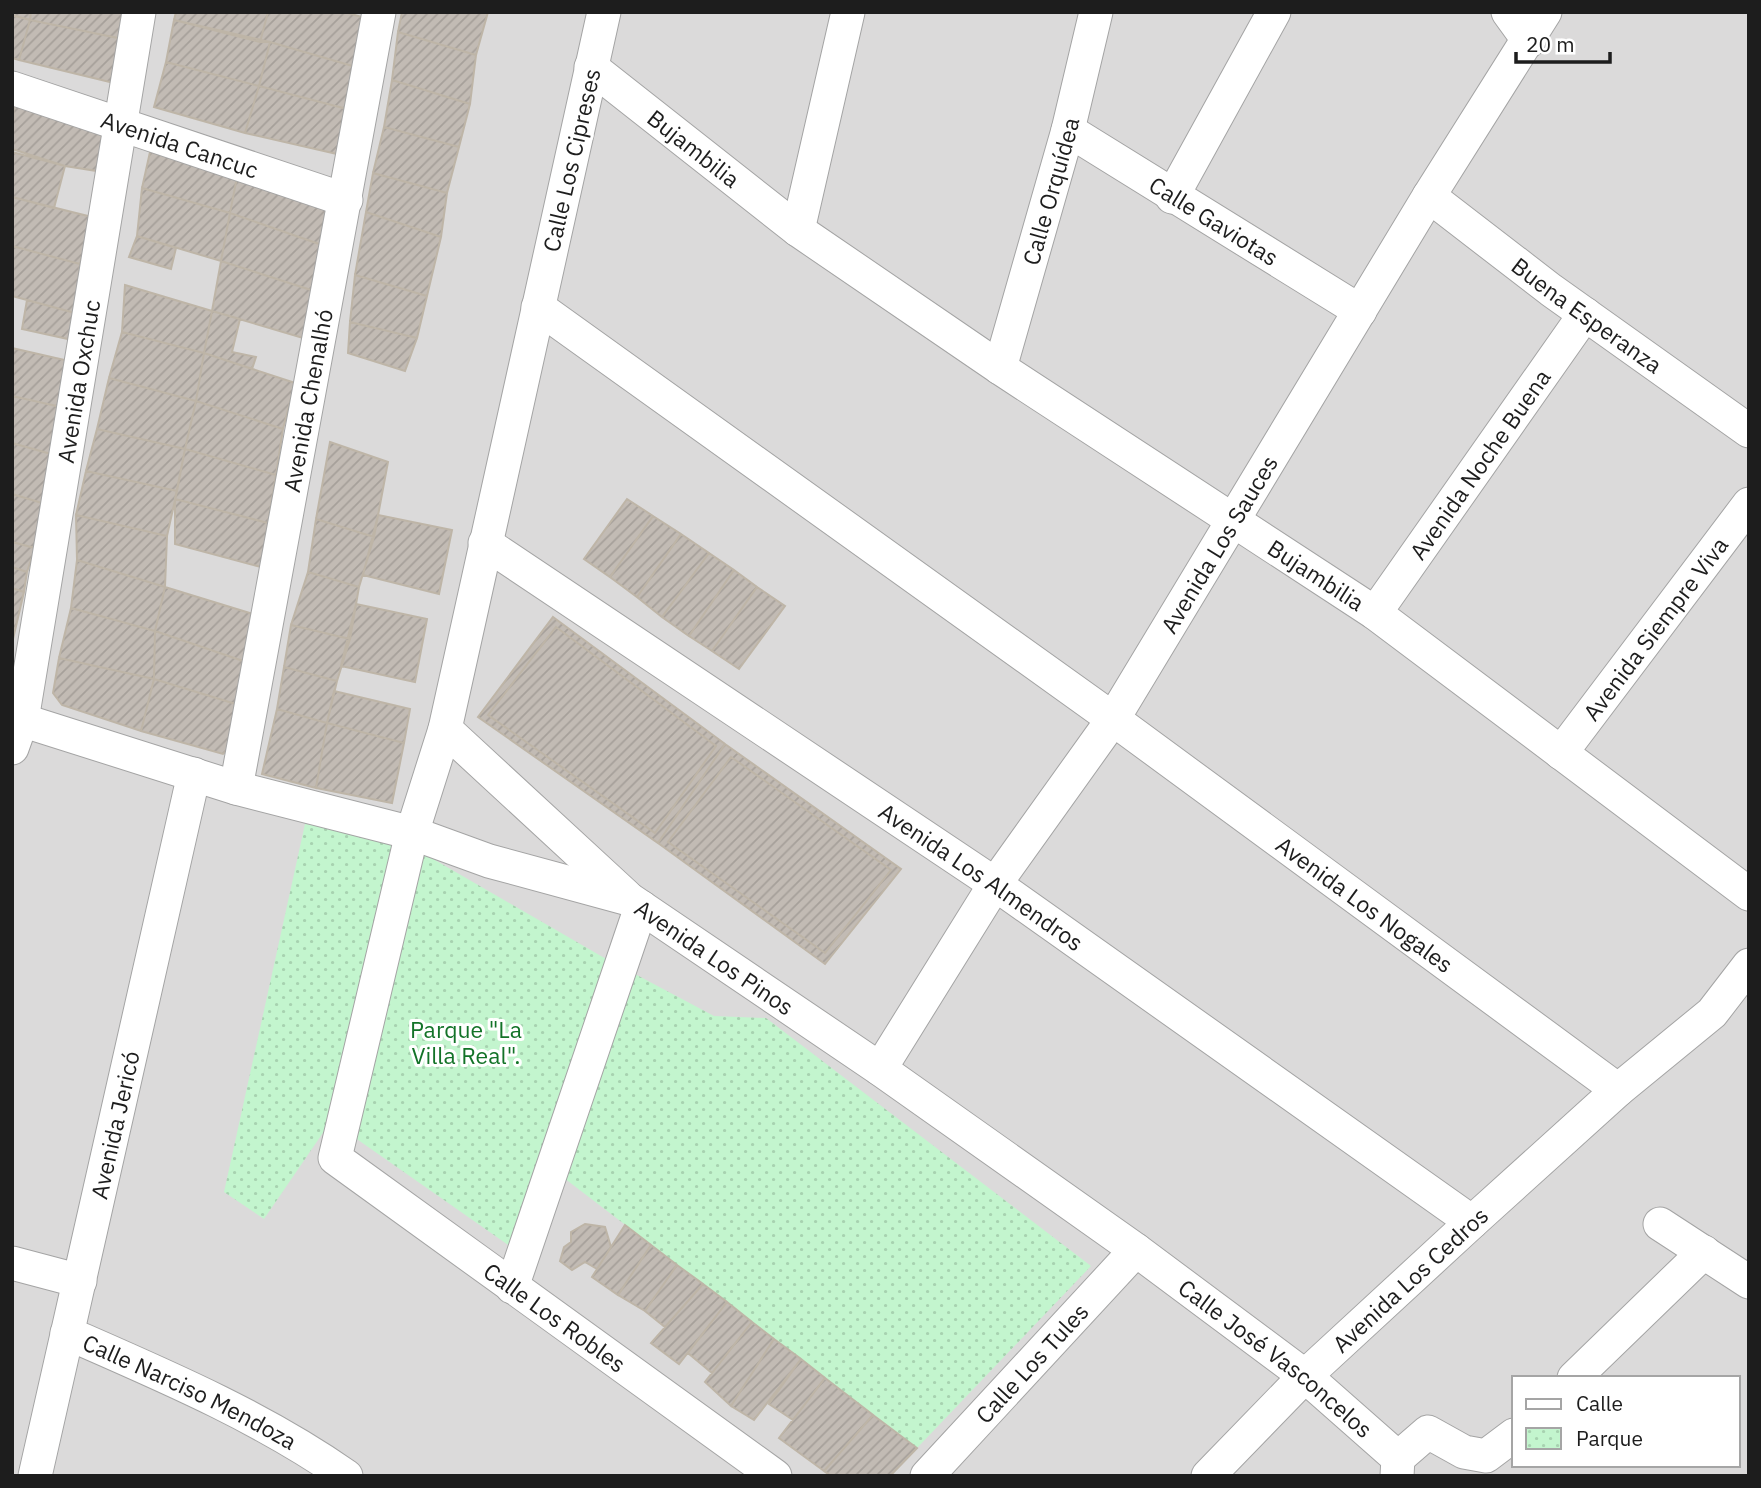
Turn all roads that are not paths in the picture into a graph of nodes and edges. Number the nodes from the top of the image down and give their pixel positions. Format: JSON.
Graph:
{"nodes":[{"id":1,"x":139,"y":12,"type":"edge"},
{"id":2,"x":379,"y":12,"type":"edge"},
{"id":3,"x":604,"y":12,"type":"edge"},
{"id":4,"x":848,"y":12,"type":"edge"},
{"id":5,"x":1096,"y":12,"type":"edge"},
{"id":6,"x":1274,"y":12,"type":"edge"},
{"id":7,"x":1508,"y":12,"type":"edge"},
{"id":8,"x":1545,"y":12,"type":"edge"},
{"id":9,"x":1529,"y":41,"type":"junction"},
{"id":10,"x":591,"y":67,"type":"junction"},
{"id":11,"x":12,"y":88,"type":"edge"},
{"id":12,"x":118,"y":123,"type":"junction"},
{"id":13,"x":1068,"y":130,"type":"junction"},
{"id":14,"x":1429,"y":196,"type":"junction"},
{"id":15,"x":1172,"y":197,"type":"junction"},
{"id":16,"x":346,"y":200,"type":"junction"},
{"id":17,"x":798,"y":229,"type":"junction"},
{"id":18,"x":538,"y":307,"type":"junction"},
{"id":19,"x":1360,"y":311,"type":"junction"},
{"id":20,"x":1585,"y":314,"type":"junction"},
{"id":21,"x":1000,"y":368,"type":"junction"},
{"id":22,"x":1749,"y":431,"type":"edge"},
{"id":23,"x":1749,"y":504,"type":"edge"},
{"id":24,"x":1234,"y":519,"type":"junction"},
{"id":25,"x":485,"y":543,"type":"junction"},
{"id":26,"x":1375,"y":613,"type":"junction"},
{"id":27,"x":1113,"y":719,"type":"junction"},
{"id":28,"x":16,"y":729,"type":"edge"},
{"id":29,"x":445,"y":729,"type":"junction"},
{"id":30,"x":1561,"y":753,"type":"junction"},
{"id":31,"x":194,"y":774,"type":"junction"},
{"id":32,"x":236,"y":788,"type":"junction"},
{"id":33,"x":412,"y":833,"type":"junction"},
{"id":34,"x":995,"y":884,"type":"junction"},
{"id":35,"x":1749,"y":894,"type":"edge"},
{"id":36,"x":635,"y":903,"type":"junction"},
{"id":37,"x":1749,"y":965,"type":"edge"},
{"id":38,"x":880,"y":1069,"type":"junction"},
{"id":39,"x":1618,"y":1090,"type":"junction"},
{"id":40,"x":335,"y":1158,"type":"joint"},
{"id":41,"x":1472,"y":1223,"type":"junction"},
{"id":42,"x":1661,"y":1224,"type":"dead end"},
{"id":43,"x":1136,"y":1250,"type":"junction"},
{"id":44,"x":1704,"y":1252,"type":"junction"},
{"id":45,"x":12,"y":1263,"type":"edge"},
{"id":46,"x":80,"y":1281,"type":"junction"},
{"id":47,"x":1749,"y":1282,"type":"edge"},
{"id":48,"x":512,"y":1287,"type":"junction"},
{"id":49,"x":67,"y":1333,"type":"junction"},
{"id":50,"x":1305,"y":1376,"type":"junction"},
{"id":51,"x":1576,"y":1376,"type":"edge"},
{"id":52,"x":1512,"y":1437,"type":"edge"},
{"id":53,"x":310,"y":1464,"type":"edge"},
{"id":54,"x":1397,"y":1467,"type":"edge"},
{"id":55,"x":35,"y":1476,"type":"edge"},
{"id":56,"x":346,"y":1476,"type":"edge"},
{"id":57,"x":775,"y":1476,"type":"edge"},
{"id":58,"x":927,"y":1476,"type":"edge"},
{"id":59,"x":1208,"y":1476,"type":"edge"}],
"edges":[{"from":1,"to":12,"type":"street","name":"Avenida Oxchuc"},
{"from":2,"to":16,"type":"street","name":"Avenida Chenalhó"},
{"from":3,"to":10,"type":"street","name":"Calle Los Cipreses"},
{"from":4,"to":17,"type":"street"},
{"from":5,"to":13,"type":"street","name":"Calle Orquídea"},
{"from":6,"to":15,"type":"street"},
{"from":7,"to":9,"type":"street"},
{"from":8,"to":9,"type":"street","name":"Avenida Los Sauces"},
{"from":9,"to":14,"type":"street","name":"Avenida Los Sauces"},
{"from":10,"to":17,"type":"street","name":"Bujambilia"},
{"from":10,"to":18,"type":"street","name":"Calle Los Cipreses"},
{"from":11,"to":12,"type":"street","name":"Avenida Cancuc"},
{"from":12,"to":16,"type":"street","name":"Avenida Cancuc"},
{"from":12,"to":28,"type":"street","name":"Avenida Oxchuc"},
{"from":13,"to":15,"type":"street","name":"Calle Gaviotas"},
{"from":13,"to":21,"type":"street","name":"Calle Orquídea"},
{"from":14,"to":19,"type":"street","name":"Avenida Los Sauces"},
{"from":14,"to":20,"type":"street","name":"Buena Esperanza"},
{"from":15,"to":19,"type":"street","name":"Calle Gaviotas"},
{"from":16,"to":32,"type":"street","name":"Avenida Chenalhó"},
{"from":17,"to":21,"type":"street","name":"Bujambilia"},
{"from":18,"to":25,"type":"street","name":"Calle Los Cipreses"},
{"from":18,"to":27,"type":"street","name":"Avenida Los Nogales"},
{"from":19,"to":24,"type":"street","name":"Avenida Los Sauces"},
{"from":20,"to":22,"type":"street","name":"Buena Esperanza"},
{"from":20,"to":26,"type":"street","name":"Avenida Noche Buena"},
{"from":21,"to":24,"type":"street","name":"Bujambilia"},
{"from":23,"to":30,"type":"street","name":"Avenida Siempre Viva"},
{"from":24,"to":26,"type":"street","name":"Bujambilia"},
{"from":24,"to":27,"type":"street","name":"Avenida Los Sauces"},
{"from":25,"to":29,"type":"street","name":"Calle Los Cipreses"},
{"from":25,"to":34,"type":"street","name":"Avenida Los Almendros"},
{"from":26,"to":30,"type":"street","name":"Bujambilia"},
{"from":27,"to":34,"type":"street","name":"Avenida Los Sauces"},
{"from":27,"to":39,"type":"street","name":"Avenida Los Nogales"},
{"from":28,"to":31,"type":"street","name":"Avenida Los Pinos"},
{"from":29,"to":33,"type":"street","name":"Calle Los Cipreses"},
{"from":29,"to":36,"type":"street"},
{"from":30,"to":35,"type":"street","name":"Bujambilia"},
{"from":31,"to":32,"type":"street","name":"Avenida Los Pinos"},
{"from":31,"to":46,"type":"street","name":"Avenida Jericó"},
{"from":32,"to":33,"type":"street","name":"Avenida Los Pinos"},
{"from":33,"to":36,"type":"street","name":"Avenida Los Pinos"},
{"from":33,"to":40,"type":"street","name":"Calle Los Cipreses"},
{"from":34,"to":38,"type":"street","name":"Avenida Los Sauces"},
{"from":34,"to":41,"type":"street","name":"Avenida Los Almendros"},
{"from":36,"to":38,"type":"street","name":"Avenida Los Pinos"},
{"from":36,"to":48,"type":"street"},
{"from":37,"to":39,"type":"street","name":"Avenida Los Cedros"},
{"from":38,"to":43,"type":"street","name":"Avenida Los Pinos"},
{"from":39,"to":41,"type":"street","name":"Avenida Los Cedros"},
{"from":40,"to":48,"type":"street","name":"Calle Los Robles"},
{"from":41,"to":50,"type":"street","name":"Avenida Los Cedros"},
{"from":42,"to":44,"type":"street"},
{"from":43,"to":50,"type":"street","name":"Calle José Vasconcelos"},
{"from":43,"to":58,"type":"street","name":"Calle Los Tules"},
{"from":44,"to":47,"type":"street"},
{"from":44,"to":51,"type":"street"},
{"from":45,"to":46,"type":"street"},
{"from":46,"to":49,"type":"street","name":"Avenida Jericó"},
{"from":48,"to":57,"type":"street","name":"Calle Los Robles"},
{"from":49,"to":53,"type":"street","name":"Calle Narciso Mendoza"},
{"from":49,"to":55,"type":"street","name":"Avenida Jericó"},
{"from":50,"to":54,"type":"street","name":"Calle José Vasconcelos"},
{"from":50,"to":59,"type":"street","name":"Avenida Los Cedros"},
{"from":52,"to":54,"type":"street"},
{"from":53,"to":56,"type":"street","name":"Calle Narciso Mendoza"}]}
